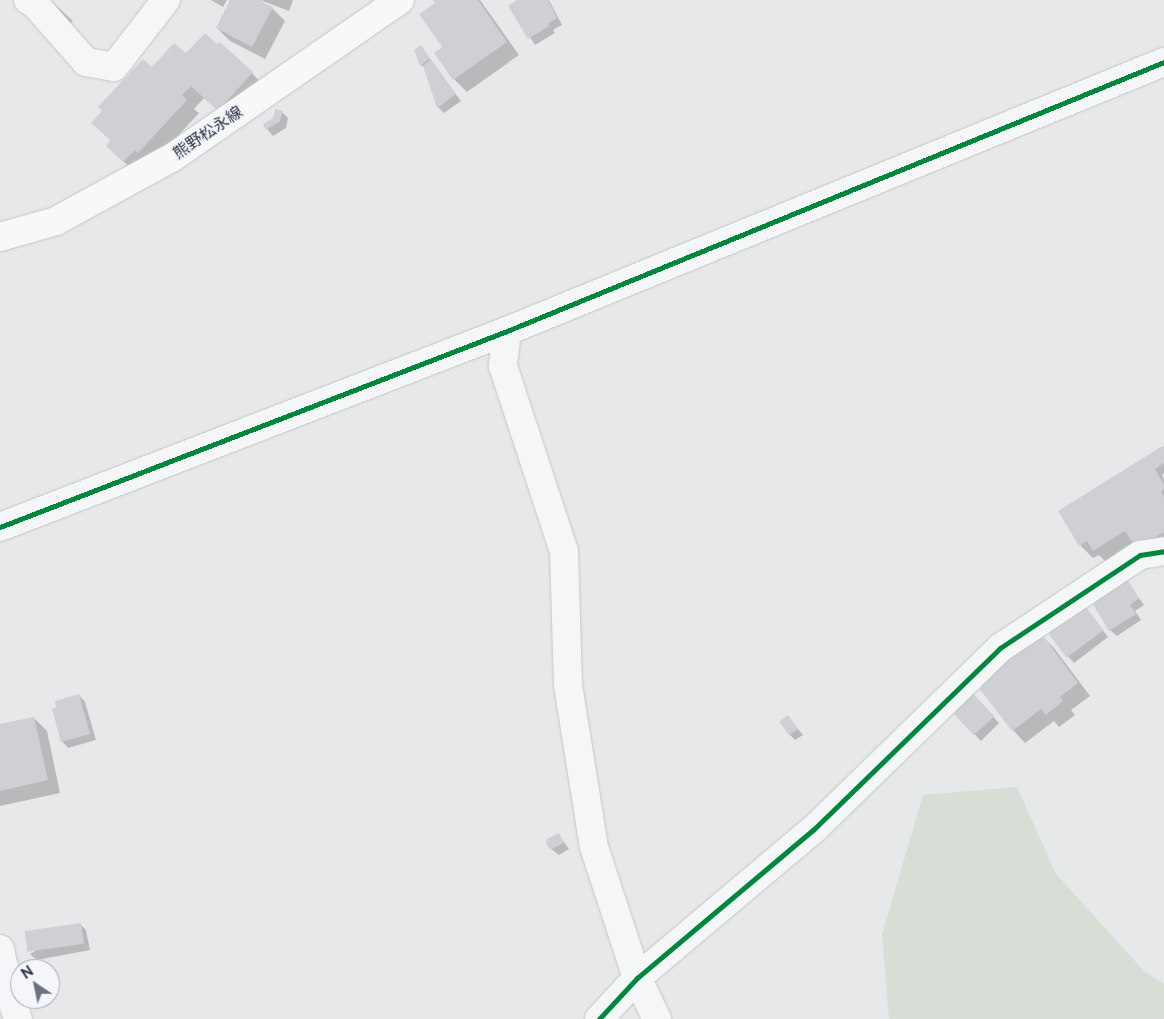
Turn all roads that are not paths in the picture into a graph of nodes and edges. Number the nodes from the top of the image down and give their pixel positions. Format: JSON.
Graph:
{"nodes":[{"id":1,"x":28,"y":0,"type":"edge"},
{"id":2,"x":166,"y":0,"type":"edge"},
{"id":3,"x":400,"y":0,"type":"edge"},
{"id":4,"x":1164,"y":62,"type":"edge"},
{"id":5,"x":0,"y":237,"type":"edge"},
{"id":6,"x":507,"y":331,"type":"junction"},
{"id":7,"x":0,"y":527,"type":"edge"},
{"id":8,"x":1164,"y":550,"type":"edge"},
{"id":9,"x":0,"y":949,"type":"edge"},
{"id":10,"x":637,"y":978,"type":"junction"},
{"id":11,"x":18,"y":1019,"type":"edge"},
{"id":12,"x":599,"y":1019,"type":"edge"},
{"id":13,"x":657,"y":1019,"type":"edge"}],
"edges":[{"from":1,"to":2,"type":"street"},
{"from":3,"to":5,"type":"main road","name":"熊野松永線"},
{"from":4,"to":6,"type":"street"},
{"from":6,"to":7,"type":"street"},
{"from":6,"to":10,"type":"street"},
{"from":8,"to":10,"type":"street"},
{"from":9,"to":11,"type":"street"},
{"from":10,"to":12,"type":"street"},
{"from":10,"to":13,"type":"street"}]}
